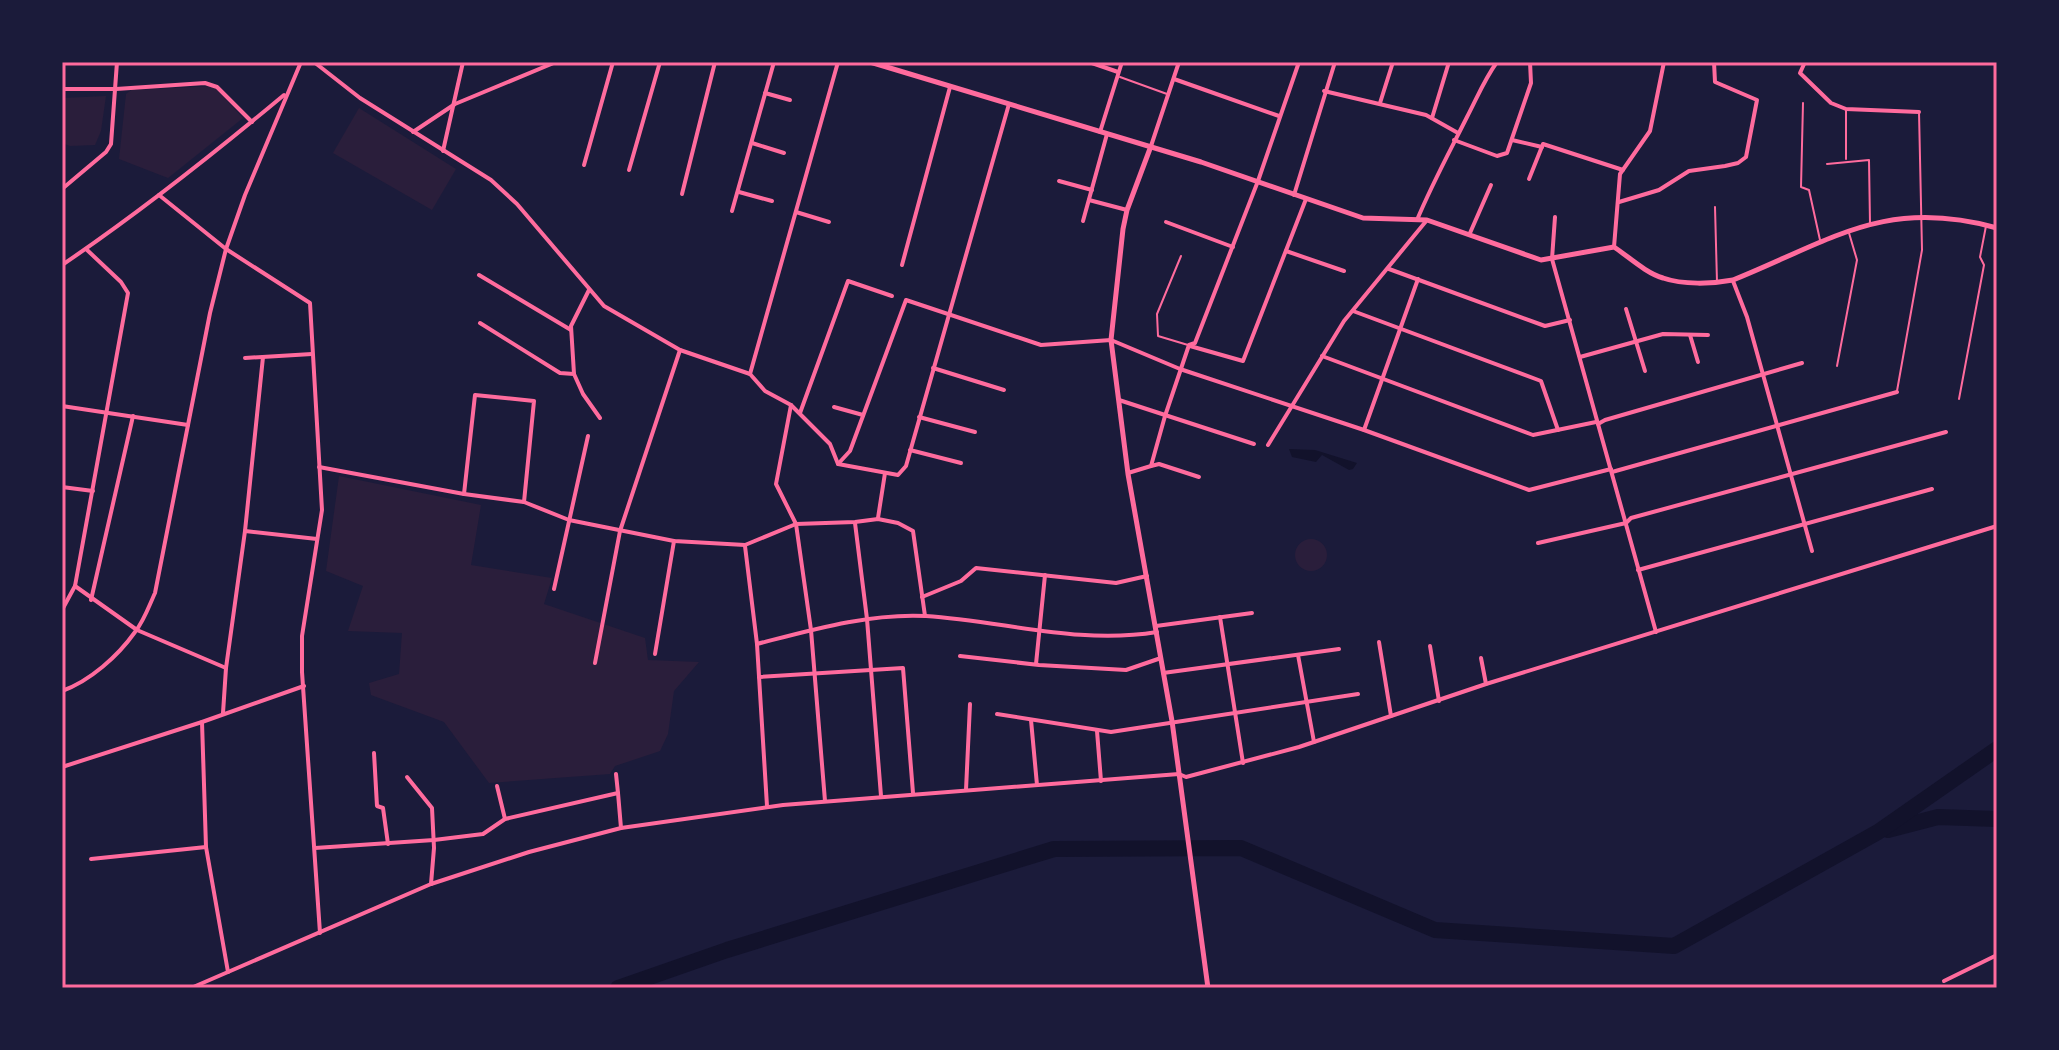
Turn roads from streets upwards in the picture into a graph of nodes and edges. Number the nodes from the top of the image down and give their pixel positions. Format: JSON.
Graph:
{"nodes":[{"id":1,"x":117,"y":62,"type":"edge"},
{"id":2,"x":301,"y":62,"type":"edge"},
{"id":3,"x":314,"y":62,"type":"edge"},
{"id":4,"x":463,"y":62,"type":"edge"},
{"id":5,"x":556,"y":62,"type":"edge"},
{"id":6,"x":613,"y":62,"type":"edge"},
{"id":7,"x":660,"y":62,"type":"edge"},
{"id":8,"x":715,"y":62,"type":"edge"},
{"id":9,"x":774,"y":62,"type":"edge"},
{"id":10,"x":838,"y":62,"type":"edge"},
{"id":11,"x":870,"y":62,"type":"edge"},
{"id":12,"x":1089,"y":62,"type":"edge"},
{"id":13,"x":1122,"y":62,"type":"edge"},
{"id":14,"x":1179,"y":62,"type":"edge"},
{"id":15,"x":1299,"y":62,"type":"edge"},
{"id":16,"x":1335,"y":62,"type":"edge"},
{"id":17,"x":1393,"y":62,"type":"edge"},
{"id":18,"x":1449,"y":62,"type":"edge"},
{"id":19,"x":1497,"y":62,"type":"edge"},
{"id":20,"x":1530,"y":62,"type":"edge"},
{"id":21,"x":1664,"y":62,"type":"edge"},
{"id":22,"x":1714,"y":62,"type":"edge"},
{"id":23,"x":1805,"y":62,"type":"edge"},
{"id":24,"x":882,"y":64,"type":"edge"},
{"id":25,"x":1118,"y":74,"type":"junction"},
{"id":26,"x":1174,"y":79,"type":"junction"},
{"id":27,"x":950,"y":87,"type":"junction"},
{"id":28,"x":62,"y":89,"type":"edge"},
{"id":29,"x":116,"y":89,"type":"junction"},
{"id":30,"x":1324,"y":91,"type":"junction"},
{"id":31,"x":765,"y":93,"type":"junction"},
{"id":32,"x":286,"y":94,"type":"junction"},
{"id":33,"x":790,"y":100,"type":"dead end"},
{"id":34,"x":1380,"y":103,"type":"junction"},
{"id":35,"x":455,"y":104,"type":"junction"},
{"id":36,"x":1009,"y":104,"type":"junction"},
{"id":37,"x":1919,"y":112,"type":"road end"},
{"id":38,"x":1279,"y":116,"type":"junction"},
{"id":39,"x":1432,"y":118,"type":"junction"},
{"id":40,"x":252,"y":122,"type":"junction"},
{"id":41,"x":413,"y":132,"type":"junction"},
{"id":42,"x":1104,"y":133,"type":"junction"},
{"id":43,"x":1458,"y":133,"type":"junction"},
{"id":44,"x":1454,"y":140,"type":"junction"},
{"id":45,"x":1512,"y":140,"type":"junction"},
{"id":46,"x":752,"y":143,"type":"junction"},
{"id":47,"x":1151,"y":146,"type":"junction"},
{"id":48,"x":1542,"y":147,"type":"junction"},
{"id":49,"x":443,"y":151,"type":"junction"},
{"id":50,"x":784,"y":153,"type":"dead end"},
{"id":51,"x":584,"y":165,"type":"dead end"},
{"id":52,"x":629,"y":170,"type":"dead end"},
{"id":53,"x":1623,"y":170,"type":"junction"},
{"id":54,"x":1529,"y":179,"type":"dead end"},
{"id":55,"x":1059,"y":181,"type":"dead end"},
{"id":56,"x":1258,"y":181,"type":"junction"},
{"id":57,"x":1491,"y":185,"type":"dead end"},
{"id":58,"x":62,"y":189,"type":"edge"},
{"id":59,"x":1092,"y":190,"type":"junction"},
{"id":60,"x":739,"y":192,"type":"junction"},
{"id":61,"x":682,"y":194,"type":"dead end"},
{"id":62,"x":159,"y":195,"type":"junction"},
{"id":63,"x":1294,"y":195,"type":"junction"},
{"id":64,"x":1306,"y":199,"type":"junction"},
{"id":65,"x":1089,"y":200,"type":"junction"},
{"id":66,"x":772,"y":201,"type":"dead end"},
{"id":67,"x":1619,"y":202,"type":"junction"},
{"id":68,"x":1127,"y":210,"type":"junction"},
{"id":69,"x":732,"y":211,"type":"dead end"},
{"id":70,"x":796,"y":212,"type":"junction"},
{"id":71,"x":1555,"y":217,"type":"dead end"},
{"id":72,"x":1417,"y":220,"type":"junction"},
{"id":73,"x":1427,"y":220,"type":"junction"},
{"id":74,"x":1547,"y":220,"type":"dead end"},
{"id":75,"x":1083,"y":221,"type":"dead end"},
{"id":76,"x":829,"y":222,"type":"dead end"},
{"id":77,"x":1166,"y":222,"type":"dead end"},
{"id":78,"x":1553,"y":225,"type":"junction"},
{"id":79,"x":1997,"y":228,"type":"edge"},
{"id":80,"x":1470,"y":233,"type":"junction"},
{"id":81,"x":1233,"y":247,"type":"junction"},
{"id":82,"x":1614,"y":247,"type":"junction"},
{"id":83,"x":86,"y":249,"type":"junction"},
{"id":84,"x":226,"y":249,"type":"junction"},
{"id":85,"x":1286,"y":251,"type":"junction"},
{"id":86,"x":1552,"y":259,"type":"junction"},
{"id":87,"x":62,"y":265,"type":"edge"},
{"id":88,"x":902,"y":265,"type":"dead end"},
{"id":89,"x":1389,"y":269,"type":"junction"},
{"id":90,"x":1344,"y":271,"type":"dead end"},
{"id":91,"x":479,"y":275,"type":"dead end"},
{"id":92,"x":1418,"y":279,"type":"junction"},
{"id":93,"x":1733,"y":280,"type":"junction"},
{"id":94,"x":589,"y":290,"type":"junction"},
{"id":95,"x":892,"y":296,"type":"dead end"},
{"id":96,"x":1626,"y":309,"type":"dead end"},
{"id":97,"x":1353,"y":311,"type":"junction"},
{"id":98,"x":950,"y":315,"type":"junction"},
{"id":99,"x":1570,"y":320,"type":"junction"},
{"id":100,"x":480,"y":323,"type":"dead end"},
{"id":101,"x":1401,"y":329,"type":"junction"},
{"id":102,"x":571,"y":330,"type":"junction"},
{"id":103,"x":1690,"y":335,"type":"junction"},
{"id":104,"x":1708,"y":335,"type":"dead end"},
{"id":105,"x":1111,"y":340,"type":"junction"},
{"id":106,"x":1636,"y":341,"type":"junction"},
{"id":107,"x":1189,"y":345,"type":"junction"},
{"id":108,"x":680,"y":350,"type":"junction"},
{"id":109,"x":312,"y":354,"type":"junction"},
{"id":110,"x":1322,"y":356,"type":"junction"},
{"id":111,"x":263,"y":357,"type":"junction"},
{"id":112,"x":1580,"y":357,"type":"junction"},
{"id":113,"x":245,"y":358,"type":"dead end"},
{"id":114,"x":1698,"y":362,"type":"dead end"},
{"id":115,"x":1802,"y":363,"type":"dead end"},
{"id":116,"x":933,"y":368,"type":"junction"},
{"id":117,"x":1180,"y":369,"type":"junction"},
{"id":118,"x":1645,"y":371,"type":"dead end"},
{"id":119,"x":574,"y":374,"type":"junction"},
{"id":120,"x":750,"y":374,"type":"junction"},
{"id":121,"x":1764,"y":376,"type":"junction"},
{"id":122,"x":1382,"y":380,"type":"junction"},
{"id":123,"x":1004,"y":390,"type":"dead end"},
{"id":124,"x":1897,"y":392,"type":"road end"},
{"id":125,"x":1119,"y":400,"type":"junction"},
{"id":126,"x":791,"y":405,"type":"junction"},
{"id":127,"x":62,"y":406,"type":"edge"},
{"id":128,"x":834,"y":407,"type":"dead end"},
{"id":129,"x":1291,"y":407,"type":"junction"},
{"id":130,"x":105,"y":411,"type":"junction"},
{"id":131,"x":800,"y":413,"type":"junction"},
{"id":132,"x":863,"y":415,"type":"junction"},
{"id":133,"x":133,"y":416,"type":"junction"},
{"id":134,"x":1165,"y":416,"type":"junction"},
{"id":135,"x":919,"y":417,"type":"junction"},
{"id":136,"x":600,"y":418,"type":"dead end"},
{"id":137,"x":1597,"y":424,"type":"junction"},
{"id":138,"x":188,"y":425,"type":"junction"},
{"id":139,"x":1778,"y":426,"type":"junction"},
{"id":140,"x":1364,"y":430,"type":"junction"},
{"id":141,"x":1558,"y":430,"type":"junction"},
{"id":142,"x":975,"y":432,"type":"dead end"},
{"id":143,"x":1946,"y":432,"type":"dead end"},
{"id":144,"x":588,"y":436,"type":"dead end"},
{"id":145,"x":1254,"y":444,"type":"dead end"},
{"id":146,"x":1268,"y":445,"type":"dead end"},
{"id":147,"x":910,"y":450,"type":"junction"},
{"id":148,"x":961,"y":463,"type":"dead end"},
{"id":149,"x":838,"y":464,"type":"junction"},
{"id":150,"x":1151,"y":466,"type":"junction"},
{"id":151,"x":319,"y":467,"type":"junction"},
{"id":152,"x":1611,"y":471,"type":"junction"},
{"id":153,"x":885,"y":473,"type":"junction"},
{"id":154,"x":1128,"y":473,"type":"junction"},
{"id":155,"x":1791,"y":475,"type":"junction"},
{"id":156,"x":1199,"y":477,"type":"dead end"},
{"id":157,"x":62,"y":487,"type":"edge"},
{"id":158,"x":1932,"y":489,"type":"dead end"},
{"id":159,"x":93,"y":491,"type":"junction"},
{"id":160,"x":464,"y":494,"type":"junction"},
{"id":161,"x":524,"y":502,"type":"junction"},
{"id":162,"x":878,"y":519,"type":"junction"},
{"id":163,"x":569,"y":520,"type":"junction"},
{"id":164,"x":855,"y":522,"type":"junction"},
{"id":165,"x":1626,"y":523,"type":"junction"},
{"id":166,"x":796,"y":524,"type":"junction"},
{"id":167,"x":1803,"y":524,"type":"junction"},
{"id":168,"x":1997,"y":526,"type":"edge"},
{"id":169,"x":245,"y":531,"type":"junction"},
{"id":170,"x":620,"y":531,"type":"junction"},
{"id":171,"x":317,"y":539,"type":"junction"},
{"id":172,"x":674,"y":541,"type":"junction"},
{"id":173,"x":1538,"y":543,"type":"dead end"},
{"id":174,"x":745,"y":545,"type":"junction"},
{"id":175,"x":1812,"y":551,"type":"dead end"},
{"id":176,"x":1638,"y":570,"type":"junction"},
{"id":177,"x":1045,"y":575,"type":"junction"},
{"id":178,"x":1147,"y":576,"type":"junction"},
{"id":179,"x":75,"y":586,"type":"junction"},
{"id":180,"x":554,"y":589,"type":"dead end"},
{"id":181,"x":922,"y":597,"type":"junction"},
{"id":182,"x":91,"y":600,"type":"junction"},
{"id":183,"x":62,"y":610,"type":"edge"},
{"id":184,"x":1252,"y":613,"type":"dead end"},
{"id":185,"x":925,"y":616,"type":"junction"},
{"id":186,"x":1220,"y":617,"type":"junction"},
{"id":187,"x":867,"y":619,"type":"junction"},
{"id":188,"x":1156,"y":629,"type":"junction"},
{"id":189,"x":137,"y":630,"type":"junction"},
{"id":190,"x":811,"y":630,"type":"junction"},
{"id":191,"x":1039,"y":632,"type":"junction"},
{"id":192,"x":1656,"y":632,"type":"junction"},
{"id":193,"x":1379,"y":642,"type":"dead end"},
{"id":194,"x":757,"y":644,"type":"junction"},
{"id":195,"x":1430,"y":646,"type":"dead end"},
{"id":196,"x":1339,"y":649,"type":"dead end"},
{"id":197,"x":655,"y":654,"type":"dead end"},
{"id":198,"x":1298,"y":655,"type":"junction"},
{"id":199,"x":960,"y":656,"type":"dead end"},
{"id":200,"x":1161,"y":658,"type":"junction"},
{"id":201,"x":1481,"y":658,"type":"dead end"},
{"id":202,"x":595,"y":663,"type":"dead end"},
{"id":203,"x":1036,"y":664,"type":"junction"},
{"id":204,"x":1227,"y":665,"type":"junction"},
{"id":205,"x":226,"y":668,"type":"junction"},
{"id":206,"x":872,"y":671,"type":"junction"},
{"id":207,"x":815,"y":673,"type":"junction"},
{"id":208,"x":1163,"y":673,"type":"junction"},
{"id":209,"x":759,"y":677,"type":"junction"},
{"id":210,"x":1486,"y":684,"type":"junction"},
{"id":211,"x":304,"y":686,"type":"junction"},
{"id":212,"x":62,"y":691,"type":"edge"},
{"id":213,"x":1358,"y":694,"type":"dead end"},
{"id":214,"x":1307,"y":701,"type":"junction"},
{"id":215,"x":1439,"y":701,"type":"junction"},
{"id":216,"x":970,"y":704,"type":"dead end"},
{"id":217,"x":1235,"y":712,"type":"junction"},
{"id":218,"x":223,"y":713,"type":"junction"},
{"id":219,"x":997,"y":714,"type":"dead end"},
{"id":220,"x":1391,"y":716,"type":"junction"},
{"id":221,"x":1031,"y":720,"type":"junction"},
{"id":222,"x":1172,"y":721,"type":"junction"},
{"id":223,"x":202,"y":722,"type":"junction"},
{"id":224,"x":1097,"y":730,"type":"junction"},
{"id":225,"x":1314,"y":742,"type":"junction"},
{"id":226,"x":374,"y":753,"type":"dead end"},
{"id":227,"x":1243,"y":763,"type":"junction"},
{"id":228,"x":62,"y":767,"type":"edge"},
{"id":229,"x":616,"y":774,"type":"dead end"},
{"id":230,"x":1179,"y":774,"type":"junction"},
{"id":231,"x":407,"y":777,"type":"dead end"},
{"id":232,"x":1101,"y":781,"type":"junction"},
{"id":233,"x":1037,"y":785,"type":"junction"},
{"id":234,"x":497,"y":786,"type":"dead end"},
{"id":235,"x":966,"y":790,"type":"junction"},
{"id":236,"x":618,"y":793,"type":"junction"},
{"id":237,"x":913,"y":793,"type":"junction"},
{"id":238,"x":881,"y":796,"type":"junction"},
{"id":239,"x":825,"y":801,"type":"junction"},
{"id":240,"x":767,"y":806,"type":"junction"},
{"id":241,"x":505,"y":819,"type":"junction"},
{"id":242,"x":621,"y":828,"type":"junction"},
{"id":243,"x":434,"y":840,"type":"junction"},
{"id":244,"x":388,"y":844,"type":"junction"},
{"id":245,"x":206,"y":847,"type":"junction"},
{"id":246,"x":315,"y":848,"type":"junction"},
{"id":247,"x":91,"y":859,"type":"dead end"},
{"id":248,"x":431,"y":884,"type":"junction"},
{"id":249,"x":320,"y":933,"type":"junction"},
{"id":250,"x":1997,"y":955,"type":"edge"},
{"id":251,"x":228,"y":972,"type":"junction"},
{"id":252,"x":1944,"y":981,"type":"dead end"},
{"id":253,"x":191,"y":988,"type":"edge"},
{"id":254,"x":1208,"y":988,"type":"edge"}],
"edges":[{"from":1,"to":29,"type":"street"},
{"from":2,"to":32,"type":"street"},
{"from":3,"to":41,"type":"street"},
{"from":4,"to":35,"type":"street"},
{"from":5,"to":35,"type":"street"},
{"from":6,"to":51,"type":"street"},
{"from":7,"to":52,"type":"street"},
{"from":8,"to":61,"type":"street"},
{"from":9,"to":31,"type":"street"},
{"from":10,"to":70,"type":"street"},
{"from":11,"to":24,"type":"street"},
{"from":12,"to":25,"type":"street"},
{"from":13,"to":25,"type":"street"},
{"from":14,"to":26,"type":"street"},
{"from":15,"to":38,"type":"street"},
{"from":16,"to":30,"type":"street"},
{"from":17,"to":34,"type":"street"},
{"from":18,"to":39,"type":"street"},
{"from":19,"to":43,"type":"street"},
{"from":20,"to":45,"type":"street"},
{"from":21,"to":53,"type":"street"},
{"from":22,"to":67,"type":"street"},
{"from":23,"to":37,"type":"street"},
{"from":24,"to":27,"type":"street"},
{"from":25,"to":42,"type":"street"},
{"from":26,"to":38,"type":"street"},
{"from":26,"to":47,"type":"street"},
{"from":27,"to":36,"type":"street"},
{"from":27,"to":88,"type":"street"},
{"from":28,"to":29,"type":"street"},
{"from":29,"to":40,"type":"street"},
{"from":29,"to":58,"type":"street"},
{"from":30,"to":34,"type":"street"},
{"from":30,"to":63,"type":"street"},
{"from":31,"to":33,"type":"street"},
{"from":31,"to":46,"type":"street"},
{"from":32,"to":40,"type":"street"},
{"from":32,"to":84,"type":"street"},
{"from":34,"to":39,"type":"street"},
{"from":35,"to":41,"type":"street"},
{"from":35,"to":49,"type":"street"},
{"from":36,"to":42,"type":"street"},
{"from":36,"to":98,"type":"street"},
{"from":38,"to":56,"type":"street"},
{"from":39,"to":43,"type":"street"},
{"from":40,"to":62,"type":"street"},
{"from":41,"to":49,"type":"street"},
{"from":42,"to":47,"type":"street"},
{"from":42,"to":59,"type":"street"},
{"from":43,"to":44,"type":"street"},
{"from":44,"to":45,"type":"street"},
{"from":44,"to":72,"type":"street"},
{"from":45,"to":48,"type":"street"},
{"from":46,"to":50,"type":"street"},
{"from":46,"to":60,"type":"street"},
{"from":47,"to":56,"type":"street"},
{"from":47,"to":68,"type":"street"},
{"from":48,"to":53,"type":"street"},
{"from":48,"to":54,"type":"street"},
{"from":49,"to":94,"type":"street"},
{"from":53,"to":67,"type":"street"},
{"from":55,"to":59,"type":"street"},
{"from":56,"to":63,"type":"street"},
{"from":56,"to":81,"type":"street"},
{"from":57,"to":80,"type":"street"},
{"from":59,"to":65,"type":"street"},
{"from":60,"to":66,"type":"street"},
{"from":60,"to":69,"type":"street"},
{"from":62,"to":83,"type":"street"},
{"from":62,"to":84,"type":"street"},
{"from":63,"to":64,"type":"street"},
{"from":64,"to":72,"type":"street"},
{"from":64,"to":85,"type":"street"},
{"from":65,"to":68,"type":"street"},
{"from":65,"to":75,"type":"street"},
{"from":67,"to":82,"type":"street"},
{"from":68,"to":105,"type":"street"},
{"from":70,"to":76,"type":"street"},
{"from":70,"to":120,"type":"street"},
{"from":71,"to":78,"type":"street"},
{"from":72,"to":73,"type":"street"},
{"from":73,"to":80,"type":"street"},
{"from":73,"to":89,"type":"street"},
{"from":74,"to":78,"type":"street"},
{"from":77,"to":81,"type":"street"},
{"from":78,"to":86,"type":"street"},
{"from":79,"to":93,"type":"street"},
{"from":80,"to":86,"type":"street"},
{"from":81,"to":107,"type":"street"},
{"from":82,"to":86,"type":"street"},
{"from":82,"to":93,"type":"street"},
{"from":83,"to":87,"type":"street"},
{"from":83,"to":130,"type":"street"},
{"from":84,"to":109,"type":"street"},
{"from":84,"to":138,"type":"street"},
{"from":85,"to":90,"type":"street"},
{"from":85,"to":107,"type":"street"},
{"from":86,"to":99,"type":"street"},
{"from":89,"to":92,"type":"street"},
{"from":89,"to":97,"type":"street"},
{"from":91,"to":102,"type":"street"},
{"from":92,"to":99,"type":"street"},
{"from":92,"to":101,"type":"street"},
{"from":93,"to":121,"type":"street"},
{"from":94,"to":102,"type":"street"},
{"from":94,"to":108,"type":"street"},
{"from":95,"to":131,"type":"street"},
{"from":96,"to":106,"type":"street"},
{"from":97,"to":101,"type":"street"},
{"from":97,"to":110,"type":"street"},
{"from":98,"to":105,"type":"street"},
{"from":98,"to":116,"type":"street"},
{"from":98,"to":132,"type":"street"},
{"from":99,"to":112,"type":"street"},
{"from":100,"to":119,"type":"street"},
{"from":101,"to":122,"type":"street"},
{"from":101,"to":141,"type":"street"},
{"from":102,"to":119,"type":"street"},
{"from":103,"to":104,"type":"street"},
{"from":103,"to":106,"type":"street"},
{"from":103,"to":114,"type":"street"},
{"from":105,"to":117,"type":"street"},
{"from":105,"to":125,"type":"street"},
{"from":106,"to":112,"type":"street"},
{"from":106,"to":118,"type":"street"},
{"from":107,"to":117,"type":"street"},
{"from":108,"to":120,"type":"street"},
{"from":108,"to":170,"type":"street"},
{"from":109,"to":111,"type":"street"},
{"from":109,"to":151,"type":"street"},
{"from":110,"to":122,"type":"street"},
{"from":110,"to":129,"type":"street"},
{"from":111,"to":113,"type":"street"},
{"from":111,"to":169,"type":"street"},
{"from":112,"to":137,"type":"street"},
{"from":115,"to":121,"type":"street"},
{"from":116,"to":123,"type":"street"},
{"from":116,"to":135,"type":"street"},
{"from":117,"to":129,"type":"street"},
{"from":117,"to":134,"type":"street"},
{"from":119,"to":136,"type":"street"},
{"from":120,"to":126,"type":"street"},
{"from":121,"to":137,"type":"street"},
{"from":121,"to":139,"type":"street"},
{"from":122,"to":140,"type":"street"},
{"from":122,"to":141,"type":"street"},
{"from":124,"to":139,"type":"street"},
{"from":125,"to":134,"type":"street"},
{"from":125,"to":154,"type":"street"},
{"from":126,"to":131,"type":"street"},
{"from":126,"to":166,"type":"street"},
{"from":127,"to":130,"type":"street"},
{"from":128,"to":132,"type":"street"},
{"from":129,"to":140,"type":"street"},
{"from":129,"to":146,"type":"street"},
{"from":130,"to":133,"type":"street"},
{"from":130,"to":159,"type":"street"},
{"from":131,"to":149,"type":"street"},
{"from":132,"to":149,"type":"street"},
{"from":133,"to":138,"type":"street"},
{"from":133,"to":182,"type":"street"},
{"from":134,"to":145,"type":"street"},
{"from":134,"to":150,"type":"street"},
{"from":135,"to":142,"type":"street"},
{"from":135,"to":147,"type":"street"},
{"from":137,"to":141,"type":"street"},
{"from":137,"to":152,"type":"street"},
{"from":138,"to":189,"type":"street"},
{"from":139,"to":152,"type":"street"},
{"from":139,"to":155,"type":"street"},
{"from":140,"to":152,"type":"street"},
{"from":143,"to":155,"type":"street"},
{"from":144,"to":163,"type":"street"},
{"from":147,"to":148,"type":"street"},
{"from":147,"to":153,"type":"street"},
{"from":149,"to":153,"type":"street"},
{"from":150,"to":154,"type":"street"},
{"from":150,"to":156,"type":"street"},
{"from":151,"to":160,"type":"street"},
{"from":151,"to":171,"type":"street"},
{"from":152,"to":165,"type":"street"},
{"from":153,"to":162,"type":"street"},
{"from":154,"to":178,"type":"street"},
{"from":155,"to":165,"type":"street"},
{"from":155,"to":167,"type":"street"},
{"from":157,"to":159,"type":"street"},
{"from":158,"to":167,"type":"street"},
{"from":159,"to":179,"type":"street"},
{"from":160,"to":161,"type":"street"},
{"from":160,"to":161,"type":"street"},
{"from":161,"to":163,"type":"street"},
{"from":162,"to":164,"type":"street"},
{"from":162,"to":181,"type":"street"},
{"from":163,"to":170,"type":"street"},
{"from":163,"to":180,"type":"street"},
{"from":164,"to":166,"type":"street"},
{"from":164,"to":187,"type":"street"},
{"from":165,"to":173,"type":"street"},
{"from":165,"to":176,"type":"street"},
{"from":166,"to":174,"type":"street"},
{"from":166,"to":190,"type":"street"},
{"from":167,"to":175,"type":"street"},
{"from":167,"to":176,"type":"street"},
{"from":168,"to":192,"type":"street"},
{"from":169,"to":171,"type":"street"},
{"from":169,"to":205,"type":"street"},
{"from":170,"to":172,"type":"street"},
{"from":170,"to":202,"type":"street"},
{"from":171,"to":211,"type":"street"},
{"from":172,"to":174,"type":"street"},
{"from":172,"to":197,"type":"street"},
{"from":174,"to":194,"type":"street"},
{"from":176,"to":192,"type":"street"},
{"from":177,"to":178,"type":"street"},
{"from":177,"to":181,"type":"street"},
{"from":177,"to":191,"type":"street"},
{"from":178,"to":188,"type":"street"},
{"from":179,"to":182,"type":"street"},
{"from":179,"to":183,"type":"street"},
{"from":181,"to":185,"type":"street"},
{"from":182,"to":189,"type":"street"},
{"from":184,"to":186,"type":"street"},
{"from":185,"to":187,"type":"street"},
{"from":185,"to":191,"type":"street"},
{"from":186,"to":188,"type":"street"},
{"from":186,"to":204,"type":"street"},
{"from":187,"to":190,"type":"street"},
{"from":187,"to":206,"type":"street"},
{"from":188,"to":191,"type":"street"},
{"from":188,"to":200,"type":"street"},
{"from":189,"to":205,"type":"street"},
{"from":189,"to":212,"type":"street"},
{"from":190,"to":194,"type":"street"},
{"from":190,"to":207,"type":"street"},
{"from":191,"to":203,"type":"street"},
{"from":192,"to":210,"type":"street"},
{"from":193,"to":220,"type":"street"},
{"from":194,"to":209,"type":"street"},
{"from":195,"to":215,"type":"street"},
{"from":196,"to":198,"type":"street"},
{"from":198,"to":204,"type":"street"},
{"from":198,"to":214,"type":"street"},
{"from":199,"to":203,"type":"street"},
{"from":200,"to":203,"type":"street"},
{"from":200,"to":208,"type":"street"},
{"from":201,"to":210,"type":"street"},
{"from":204,"to":208,"type":"street"},
{"from":204,"to":217,"type":"street"},
{"from":205,"to":218,"type":"street"},
{"from":206,"to":207,"type":"street"},
{"from":206,"to":237,"type":"street"},
{"from":206,"to":238,"type":"street"},
{"from":207,"to":209,"type":"street"},
{"from":207,"to":239,"type":"street"},
{"from":208,"to":222,"type":"street"},
{"from":209,"to":240,"type":"street"},
{"from":210,"to":215,"type":"street"},
{"from":211,"to":218,"type":"street"},
{"from":211,"to":246,"type":"street"},
{"from":213,"to":214,"type":"street"},
{"from":214,"to":217,"type":"street"},
{"from":214,"to":225,"type":"street"},
{"from":215,"to":220,"type":"street"},
{"from":216,"to":235,"type":"street"},
{"from":217,"to":222,"type":"street"},
{"from":217,"to":227,"type":"street"},
{"from":218,"to":223,"type":"street"},
{"from":219,"to":221,"type":"street"},
{"from":220,"to":225,"type":"street"},
{"from":221,"to":224,"type":"street"},
{"from":221,"to":233,"type":"street"},
{"from":222,"to":224,"type":"street"},
{"from":222,"to":230,"type":"street"},
{"from":223,"to":228,"type":"street"},
{"from":223,"to":245,"type":"street"},
{"from":224,"to":232,"type":"street"},
{"from":225,"to":227,"type":"street"},
{"from":226,"to":244,"type":"street"},
{"from":227,"to":230,"type":"street"},
{"from":229,"to":236,"type":"street"},
{"from":230,"to":232,"type":"street"},
{"from":230,"to":254,"type":"street"},
{"from":231,"to":243,"type":"street"},
{"from":232,"to":233,"type":"street"},
{"from":233,"to":235,"type":"street"},
{"from":234,"to":241,"type":"street"},
{"from":235,"to":237,"type":"street"},
{"from":236,"to":241,"type":"street"},
{"from":236,"to":242,"type":"street"},
{"from":237,"to":238,"type":"street"},
{"from":238,"to":239,"type":"street"},
{"from":239,"to":240,"type":"street"},
{"from":240,"to":242,"type":"street"},
{"from":241,"to":243,"type":"street"},
{"from":242,"to":248,"type":"street"},
{"from":243,"to":244,"type":"street"},
{"from":243,"to":248,"type":"street"},
{"from":244,"to":246,"type":"street"},
{"from":245,"to":247,"type":"street"},
{"from":245,"to":251,"type":"street"},
{"from":246,"to":249,"type":"street"},
{"from":248,"to":249,"type":"street"},
{"from":249,"to":251,"type":"street"},
{"from":250,"to":252,"type":"street"},
{"from":251,"to":253,"type":"street"}]}
